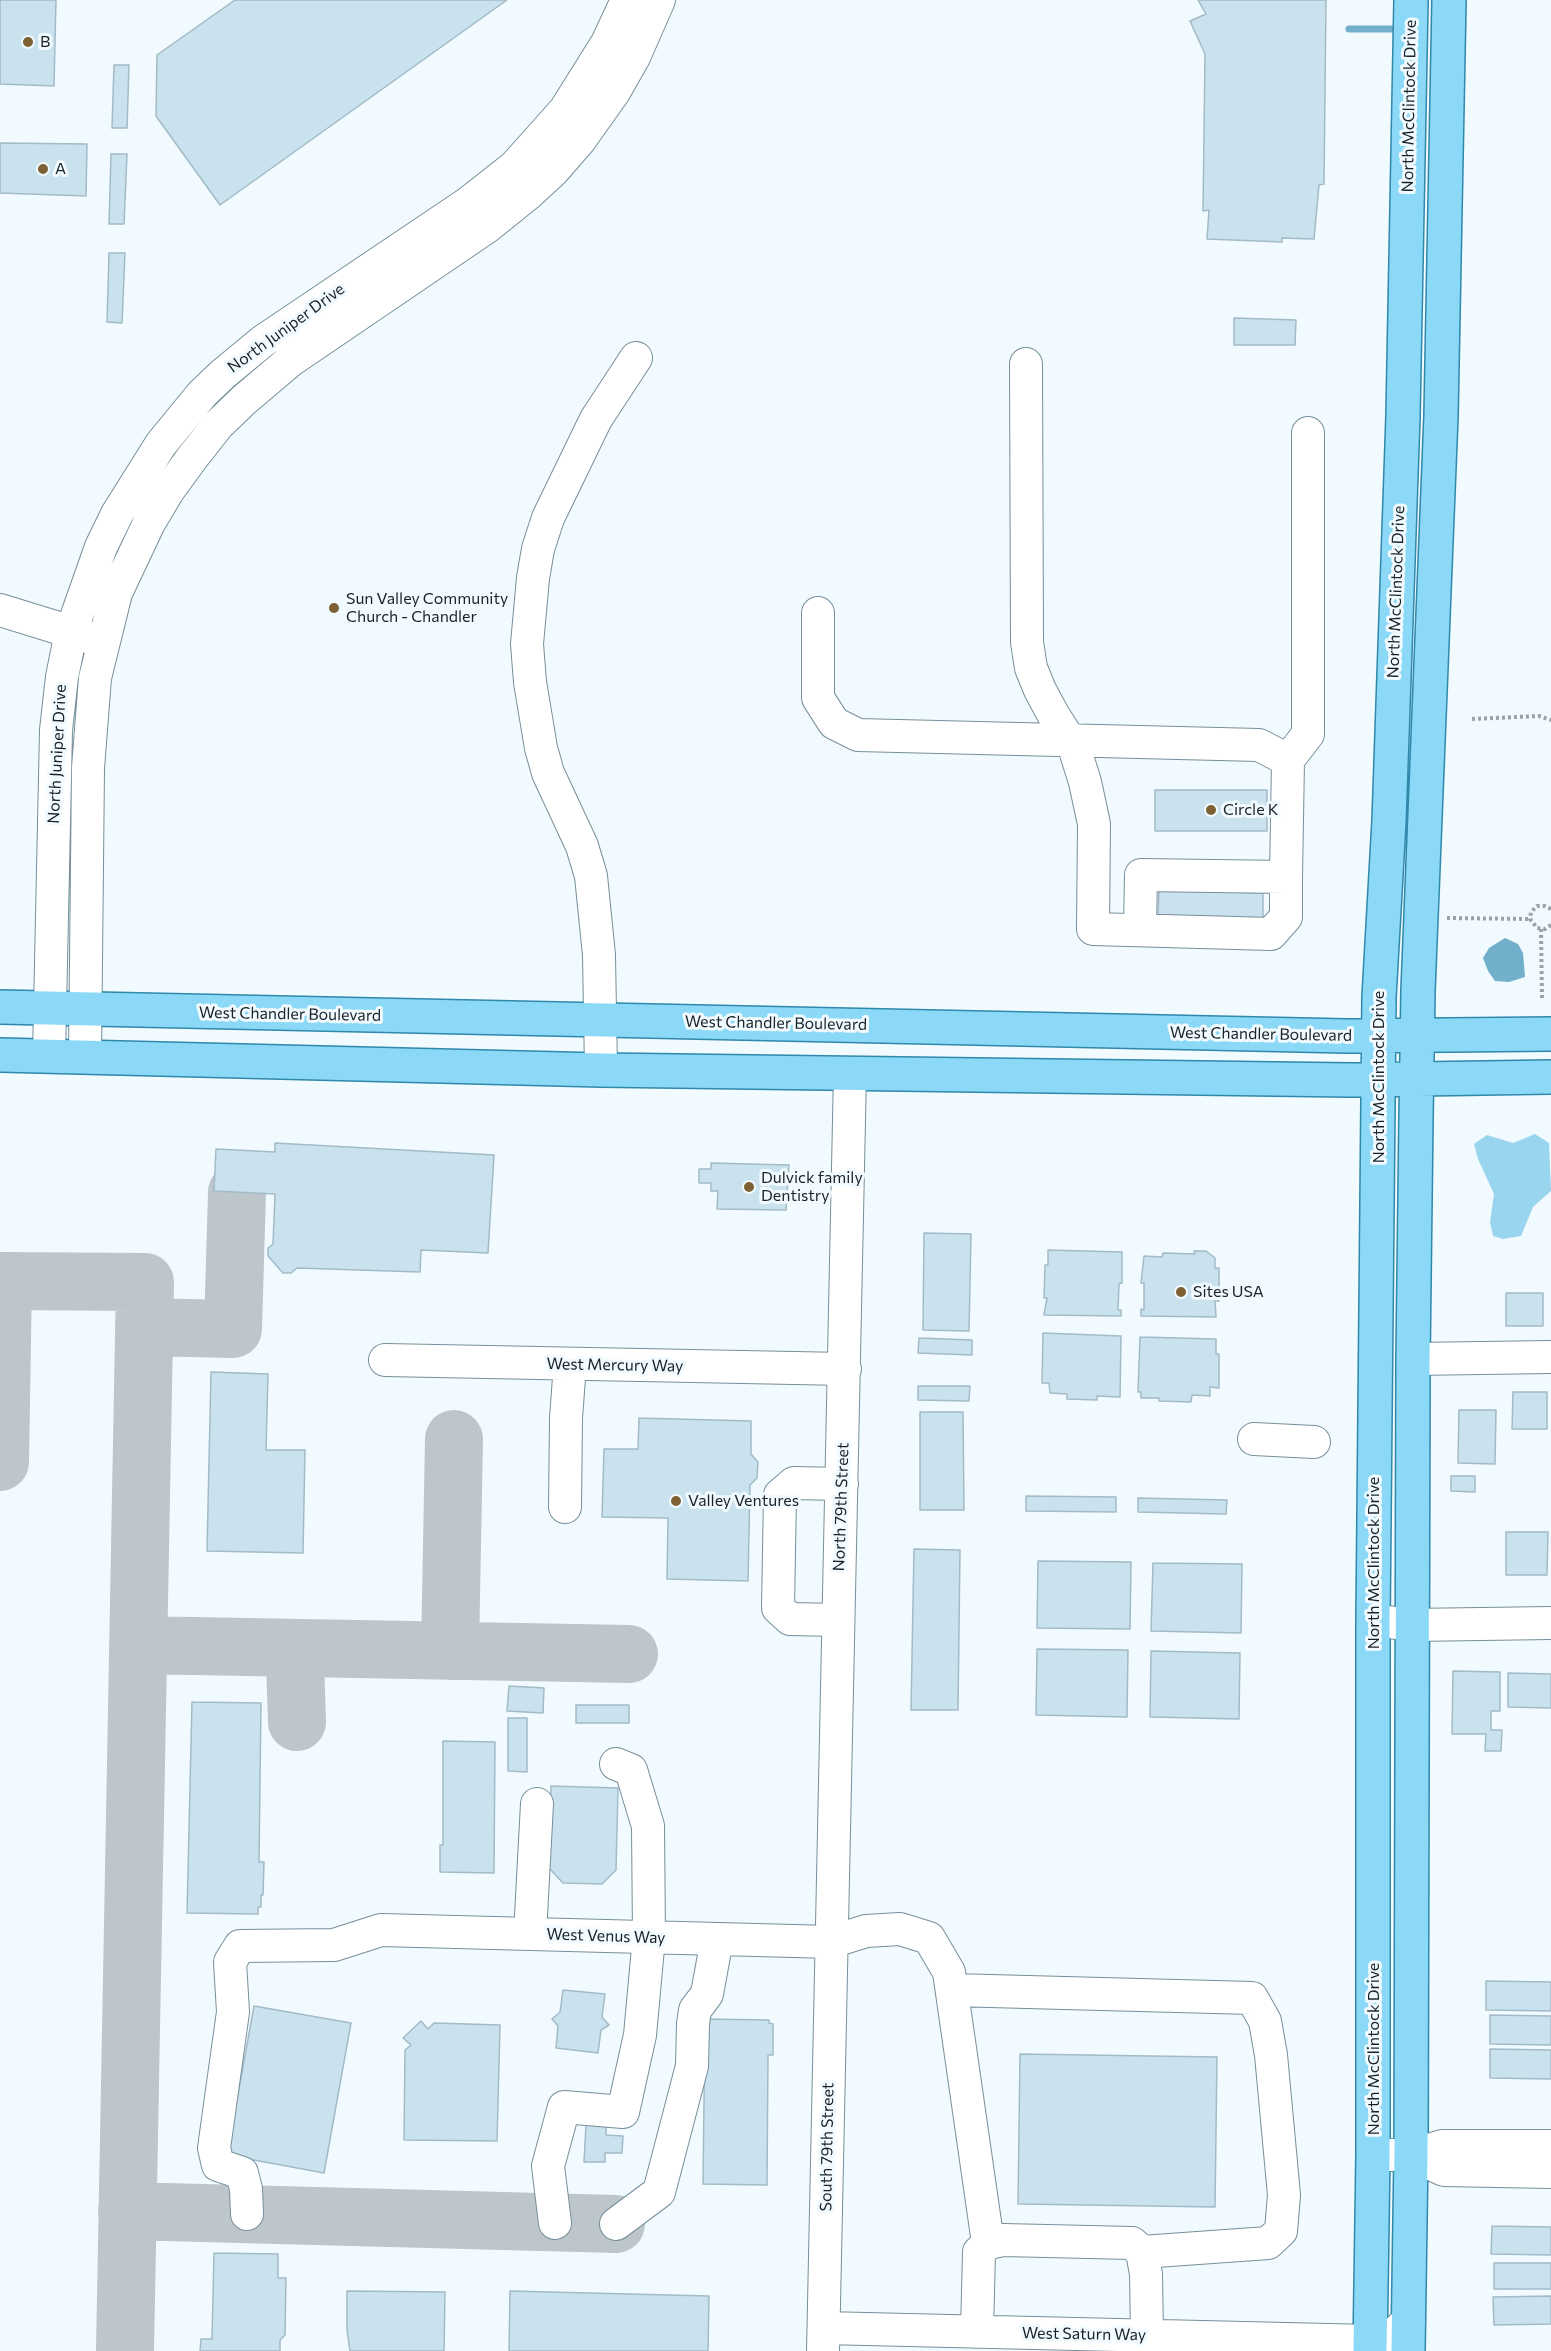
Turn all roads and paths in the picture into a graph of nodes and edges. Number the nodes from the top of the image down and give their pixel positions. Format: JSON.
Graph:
{"nodes":[{"id":1,"x":627,"y":0,"type":"edge"},
{"id":2,"x":659,"y":0,"type":"edge"},
{"id":3,"x":1411,"y":0,"type":"edge"},
{"id":4,"x":1449,"y":0,"type":"edge"},
{"id":5,"x":478,"y":215,"type":"junction"},
{"id":6,"x":636,"y":358,"type":"dead end"},
{"id":7,"x":1026,"y":364,"type":"dead end"},
{"id":8,"x":1403,"y":416,"type":"junction"},
{"id":9,"x":1441,"y":416,"type":"junction"},
{"id":10,"x":1308,"y":433,"type":"dead end"},
{"id":11,"x":0,"y":610,"type":"edge"},
{"id":12,"x":818,"y":613,"type":"dead end"},
{"id":13,"x":71,"y":632,"type":"junction"},
{"id":14,"x":103,"y":641,"type":"junction"},
{"id":15,"x":1472,"y":719,"type":"dead end"},
{"id":16,"x":1551,"y":720,"type":"edge"},
{"id":17,"x":1069,"y":741,"type":"junction"},
{"id":18,"x":1288,"y":760,"type":"junction"},
{"id":19,"x":1286,"y":878,"type":"junction"},
{"id":20,"x":1550,"y":908,"type":"edge"},
{"id":21,"x":1447,"y":918,"type":"dead end"},
{"id":22,"x":1530,"y":919,"type":"junction"},
{"id":23,"x":1551,"y":925,"type":"edge"},
{"id":24,"x":1541,"y":929,"type":"junction"},
{"id":25,"x":1140,"y":930,"type":"junction"},
{"id":26,"x":1542,"y":999,"type":"dead end"},
{"id":27,"x":0,"y":1007,"type":"edge"},
{"id":28,"x":50,"y":1008,"type":"junction"},
{"id":29,"x":86,"y":1009,"type":"junction"},
{"id":30,"x":601,"y":1019,"type":"junction"},
{"id":31,"x":1551,"y":1034,"type":"edge"},
{"id":32,"x":1418,"y":1035,"type":"junction"},
{"id":33,"x":1379,"y":1036,"type":"junction"},
{"id":34,"x":0,"y":1055,"type":"edge"},
{"id":35,"x":49,"y":1056,"type":"junction"},
{"id":36,"x":85,"y":1057,"type":"junction"},
{"id":37,"x":601,"y":1070,"type":"junction"},
{"id":38,"x":850,"y":1073,"type":"junction"},
{"id":39,"x":1551,"y":1077,"type":"edge"},
{"id":40,"x":1378,"y":1079,"type":"junction"},
{"id":41,"x":1417,"y":1079,"type":"junction"},
{"id":42,"x":1551,"y":1357,"type":"edge"},
{"id":43,"x":1413,"y":1359,"type":"junction"},
{"id":44,"x":385,"y":1360,"type":"dead end"},
{"id":45,"x":570,"y":1364,"type":"junction"},
{"id":46,"x":845,"y":1369,"type":"junction"},
{"id":47,"x":1254,"y":1439,"type":"dead end"},
{"id":48,"x":1314,"y":1442,"type":"dead end"},
{"id":49,"x":842,"y":1484,"type":"junction"},
{"id":50,"x":565,"y":1507,"type":"dead end"},
{"id":51,"x":838,"y":1620,"type":"junction"},
{"id":52,"x":1373,"y":1620,"type":"junction"},
{"id":53,"x":1551,"y":1623,"type":"edge"},
{"id":54,"x":1411,"y":1625,"type":"junction"},
{"id":55,"x":616,"y":1764,"type":"dead end"},
{"id":56,"x":537,"y":1804,"type":"dead end"},
{"id":57,"x":530,"y":1934,"type":"junction"},
{"id":58,"x":649,"y":1937,"type":"junction"},
{"id":59,"x":717,"y":1939,"type":"junction"},
{"id":60,"x":831,"y":1942,"type":"junction"},
{"id":61,"x":952,"y":1990,"type":"junction"},
{"id":62,"x":1373,"y":2155,"type":"junction"},
{"id":63,"x":1411,"y":2155,"type":"junction"},
{"id":64,"x":1543,"y":2159,"type":"edge"},
{"id":65,"x":247,"y":2214,"type":"dead end"},
{"id":66,"x":555,"y":2223,"type":"dead end"},
{"id":67,"x":616,"y":2224,"type":"dead end"},
{"id":68,"x":988,"y":2242,"type":"junction"},
{"id":69,"x":1142,"y":2252,"type":"junction"},
{"id":70,"x":977,"y":2332,"type":"junction"},
{"id":71,"x":1409,"y":2335,"type":"edge"},
{"id":72,"x":1147,"y":2336,"type":"junction"},
{"id":73,"x":824,"y":2339,"type":"edge"},
{"id":74,"x":1370,"y":2346,"type":"edge"}],
"edges":[{"from":1,"to":5,"type":"street","name":"North Juniper Drive"},
{"from":2,"to":5,"type":"street","name":"North Juniper Drive"},
{"from":3,"to":8,"type":"main road","name":"North McClintock Drive"},
{"from":4,"to":9,"type":"main road"},
{"from":5,"to":13,"type":"street","name":"North Juniper Drive"},
{"from":5,"to":14,"type":"street","name":"North Juniper Drive"},
{"from":6,"to":30,"type":"street"},
{"from":7,"to":17,"type":"street"},
{"from":8,"to":9,"type":"main road"},
{"from":8,"to":33,"type":"main road","name":"North McClintock Drive"},
{"from":9,"to":32,"type":"main road"},
{"from":10,"to":18,"type":"street"},
{"from":11,"to":13,"type":"street"},
{"from":12,"to":17,"type":"street"},
{"from":13,"to":14,"type":"street"},
{"from":13,"to":28,"type":"street","name":"North Juniper Drive"},
{"from":14,"to":29,"type":"street","name":"North Juniper Drive"},
{"from":15,"to":16,"type":"path"},
{"from":17,"to":18,"type":"street"},
{"from":17,"to":25,"type":"street"},
{"from":18,"to":19,"type":"street"},
{"from":19,"to":25,"type":"street"},
{"from":19,"to":25,"type":"street"},
{"from":20,"to":22,"type":"path"},
{"from":21,"to":22,"type":"path"},
{"from":22,"to":24,"type":"path"},
{"from":23,"to":24,"type":"path"},
{"from":24,"to":26,"type":"path"},
{"from":27,"to":28,"type":"main road","name":"West Chandler Boulevard"},
{"from":28,"to":29,"type":"main road","name":"West Chandler Boulevard"},
{"from":28,"to":35,"type":"street","name":"North Juniper Drive"},
{"from":29,"to":30,"type":"main road","name":"West Chandler Boulevard"},
{"from":29,"to":36,"type":"street","name":"North Juniper Drive"},
{"from":30,"to":33,"type":"main road","name":"West Chandler Boulevard"},
{"from":30,"to":37,"type":"street"},
{"from":31,"to":32,"type":"main road","name":"West Chandler Boulevard"},
{"from":32,"to":33,"type":"main road","name":"West Chandler Boulevard"},
{"from":32,"to":41,"type":"main road"},
{"from":33,"to":40,"type":"main road","name":"North McClintock Drive"},
{"from":34,"to":35,"type":"main road"},
{"from":35,"to":36,"type":"main road"},
{"from":36,"to":37,"type":"main road"},
{"from":37,"to":38,"type":"main road"},
{"from":38,"to":40,"type":"main road"},
{"from":38,"to":46,"type":"street","name":"North 79th Street"},
{"from":39,"to":41,"type":"main road"},
{"from":40,"to":41,"type":"main road"},
{"from":40,"to":52,"type":"main road","name":"North McClintock Drive"},
{"from":41,"to":43,"type":"main road"},
{"from":42,"to":43,"type":"street"},
{"from":43,"to":54,"type":"main road"},
{"from":44,"to":45,"type":"street","name":"West Mercury Way"},
{"from":45,"to":46,"type":"street","name":"West Mercury Way"},
{"from":45,"to":50,"type":"street"},
{"from":46,"to":49,"type":"street","name":"North 79th Street"},
{"from":47,"to":48,"type":"street"},
{"from":49,"to":51,"type":"street","name":"North 79th Street"},
{"from":49,"to":51,"type":"street"},
{"from":51,"to":60,"type":"street","name":"North 79th Street"},
{"from":52,"to":54,"type":"street"},
{"from":52,"to":62,"type":"main road","name":"North McClintock Drive"},
{"from":53,"to":54,"type":"street"},
{"from":54,"to":63,"type":"main road"},
{"from":55,"to":58,"type":"street"},
{"from":56,"to":57,"type":"street"},
{"from":57,"to":58,"type":"street","name":"West Venus Way"},
{"from":57,"to":65,"type":"street","name":"West Venus Way"},
{"from":58,"to":59,"type":"street","name":"West Venus Way"},
{"from":58,"to":66,"type":"street"},
{"from":59,"to":60,"type":"street","name":"West Venus Way"},
{"from":59,"to":67,"type":"street"},
{"from":60,"to":61,"type":"street","name":"West Venus Way"},
{"from":60,"to":73,"type":"street","name":"South 79th Street"},
{"from":61,"to":68,"type":"street","name":"West Venus Way"},
{"from":61,"to":69,"type":"street"},
{"from":62,"to":63,"type":"street"},
{"from":62,"to":74,"type":"main road","name":"North McClintock Drive"},
{"from":63,"to":64,"type":"street"},
{"from":63,"to":71,"type":"main road"},
{"from":68,"to":69,"type":"street"},
{"from":68,"to":70,"type":"street"},
{"from":69,"to":72,"type":"street"},
{"from":70,"to":72,"type":"street","name":"West Saturn Way"},
{"from":70,"to":73,"type":"street","name":"West Saturn Way"},
{"from":71,"to":74,"type":"street","name":"West Saturn Way"},
{"from":72,"to":74,"type":"street","name":"West Saturn Way"}]}
